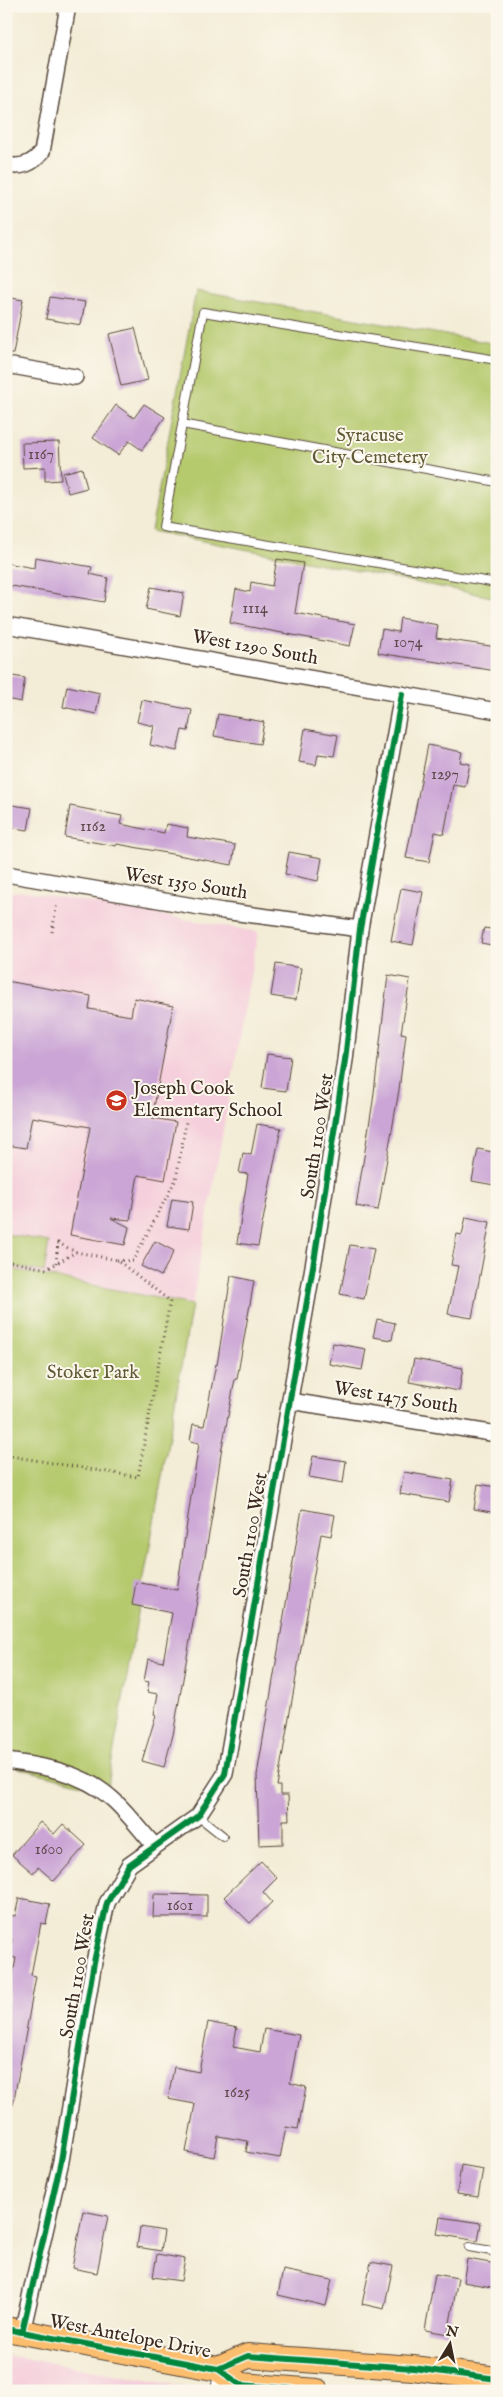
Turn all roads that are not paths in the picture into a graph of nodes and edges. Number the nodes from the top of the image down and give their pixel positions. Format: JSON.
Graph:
{"nodes":[{"id":1,"x":68,"y":6,"type":"edge"},
{"id":2,"x":6,"y":165,"type":"edge"},
{"id":3,"x":497,"y":360,"type":"edge"},
{"id":4,"x":6,"y":366,"type":"edge"},
{"id":5,"x":74,"y":377,"type":"dead end"},
{"id":6,"x":182,"y":424,"type":"junction"},
{"id":7,"x":497,"y":482,"type":"edge"},
{"id":8,"x":497,"y":583,"type":"edge"},
{"id":9,"x":6,"y":625,"type":"edge"},
{"id":10,"x":402,"y":694,"type":"junction"},
{"id":11,"x":497,"y":711,"type":"edge"},
{"id":12,"x":6,"y":874,"type":"edge"},
{"id":13,"x":360,"y":929,"type":"junction"},
{"id":14,"x":290,"y":1401,"type":"junction"},
{"id":15,"x":496,"y":1430,"type":"edge"},
{"id":16,"x":6,"y":1760,"type":"edge"},
{"id":17,"x":198,"y":1816,"type":"junction"},
{"id":18,"x":224,"y":1836,"type":"dead end"},
{"id":19,"x":154,"y":1845,"type":"junction"},
{"id":20,"x":469,"y":2247,"type":"dead end"},
{"id":21,"x":497,"y":2252,"type":"edge"},
{"id":22,"x":14,"y":2330,"type":"edge"},
{"id":23,"x":497,"y":2379,"type":"edge"},
{"id":24,"x":216,"y":2380,"type":"edge"},
{"id":25,"x":317,"y":2391,"type":"edge"}],
"edges":[{"from":1,"to":2,"type":"street"},
{"from":3,"to":6,"type":"lane"},
{"from":4,"to":5,"type":"street"},
{"from":6,"to":7,"type":"lane"},
{"from":6,"to":8,"type":"lane"},
{"from":9,"to":10,"type":"street","name":"West 1290 South"},
{"from":10,"to":11,"type":"street","name":"West 1290 South"},
{"from":10,"to":13,"type":"street","name":"South 1100 West"},
{"from":12,"to":13,"type":"street","name":"West 1350 South"},
{"from":13,"to":14,"type":"street","name":"South 1100 West"},
{"from":14,"to":15,"type":"street","name":"West 1475 South"},
{"from":14,"to":17,"type":"street","name":"South 1100 West"},
{"from":16,"to":19,"type":"street"},
{"from":17,"to":18,"type":"lane"},
{"from":17,"to":19,"type":"street","name":"South 1100 West"},
{"from":19,"to":22,"type":"street","name":"South 1100 West"},
{"from":20,"to":21,"type":"lane"},
{"from":22,"to":24,"type":"main road","name":"West Antelope Drive"},
{"from":23,"to":24,"type":"main road","name":"West Antelope Drive"},
{"from":24,"to":25,"type":"main road","name":"West Antelope Drive"}]}
